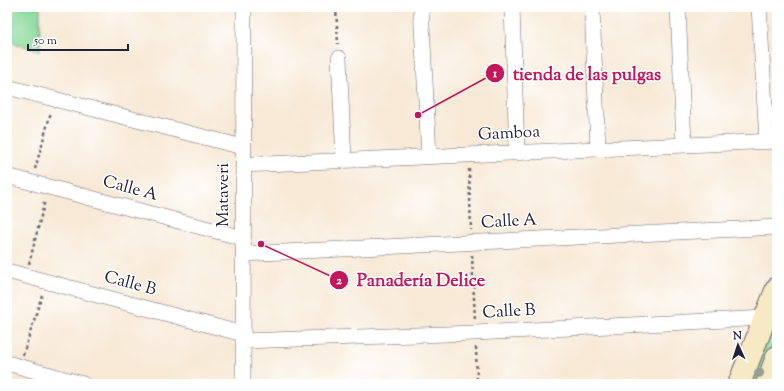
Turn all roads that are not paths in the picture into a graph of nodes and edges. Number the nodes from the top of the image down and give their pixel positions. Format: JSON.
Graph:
{"nodes":[{"id":1,"x":244,"y":7,"type":"edge"},
{"id":2,"x":421,"y":7,"type":"edge"},
{"id":3,"x":512,"y":7,"type":"edge"},
{"id":4,"x":592,"y":7,"type":"edge"},
{"id":5,"x":678,"y":7,"type":"edge"},
{"id":6,"x":759,"y":7,"type":"edge"},
{"id":7,"x":339,"y":58,"type":"road end"},
{"id":8,"x":7,"y":87,"type":"edge"},
{"id":9,"x":772,"y":141,"type":"edge"},
{"id":10,"x":684,"y":145,"type":"junction"},
{"id":11,"x":243,"y":147,"type":"junction"},
{"id":12,"x":598,"y":149,"type":"junction"},
{"id":13,"x":517,"y":153,"type":"junction"},
{"id":14,"x":429,"y":156,"type":"junction"},
{"id":15,"x":344,"y":160,"type":"junction"},
{"id":16,"x":243,"y":165,"type":"junction"},
{"id":17,"x":7,"y":176,"type":"edge"},
{"id":18,"x":777,"y":226,"type":"edge"},
{"id":19,"x":243,"y":238,"type":"junction"},
{"id":20,"x":243,"y":254,"type":"junction"},
{"id":21,"x":7,"y":271,"type":"edge"},
{"id":22,"x":777,"y":288,"type":"edge"},
{"id":23,"x":771,"y":319,"type":"edge"},
{"id":24,"x":243,"y":337,"type":"junction"},
{"id":25,"x":777,"y":357,"type":"edge"},
{"id":26,"x":13,"y":365,"type":"edge"},
{"id":27,"x":83,"y":384,"type":"edge"},
{"id":28,"x":242,"y":384,"type":"edge"},
{"id":29,"x":739,"y":384,"type":"edge"},
{"id":30,"x":766,"y":384,"type":"edge"}],
"edges":[{"from":1,"to":11,"type":"street","name":"Mataveri"},
{"from":2,"to":14,"type":"street"},
{"from":3,"to":13,"type":"street"},
{"from":4,"to":12,"type":"street"},
{"from":5,"to":10,"type":"street"},
{"from":6,"to":9,"type":"street"},
{"from":7,"to":15,"type":"street"},
{"from":8,"to":11,"type":"street"},
{"from":9,"to":10,"type":"street","name":"Gamboa"},
{"from":10,"to":12,"type":"street","name":"Gamboa"},
{"from":11,"to":16,"type":"street","name":"Mataveri"},
{"from":12,"to":13,"type":"street","name":"Gamboa"},
{"from":13,"to":14,"type":"street","name":"Gamboa"},
{"from":14,"to":15,"type":"street","name":"Gamboa"},
{"from":15,"to":16,"type":"street","name":"Gamboa"},
{"from":16,"to":19,"type":"street","name":"Mataveri"},
{"from":17,"to":19,"type":"street","name":"Calle A"},
{"from":18,"to":20,"type":"street","name":"Calle A"},
{"from":19,"to":20,"type":"street","name":"Mataveri"},
{"from":20,"to":24,"type":"street","name":"Mataveri"},
{"from":21,"to":24,"type":"street","name":"Calle B"},
{"from":22,"to":23,"type":"main road"},
{"from":23,"to":24,"type":"street","name":"Calle B"},
{"from":23,"to":29,"type":"main road"},
{"from":24,"to":28,"type":"street","name":"Mataveri"},
{"from":25,"to":30,"type":"main road"},
{"from":26,"to":27,"type":"street"}]}
